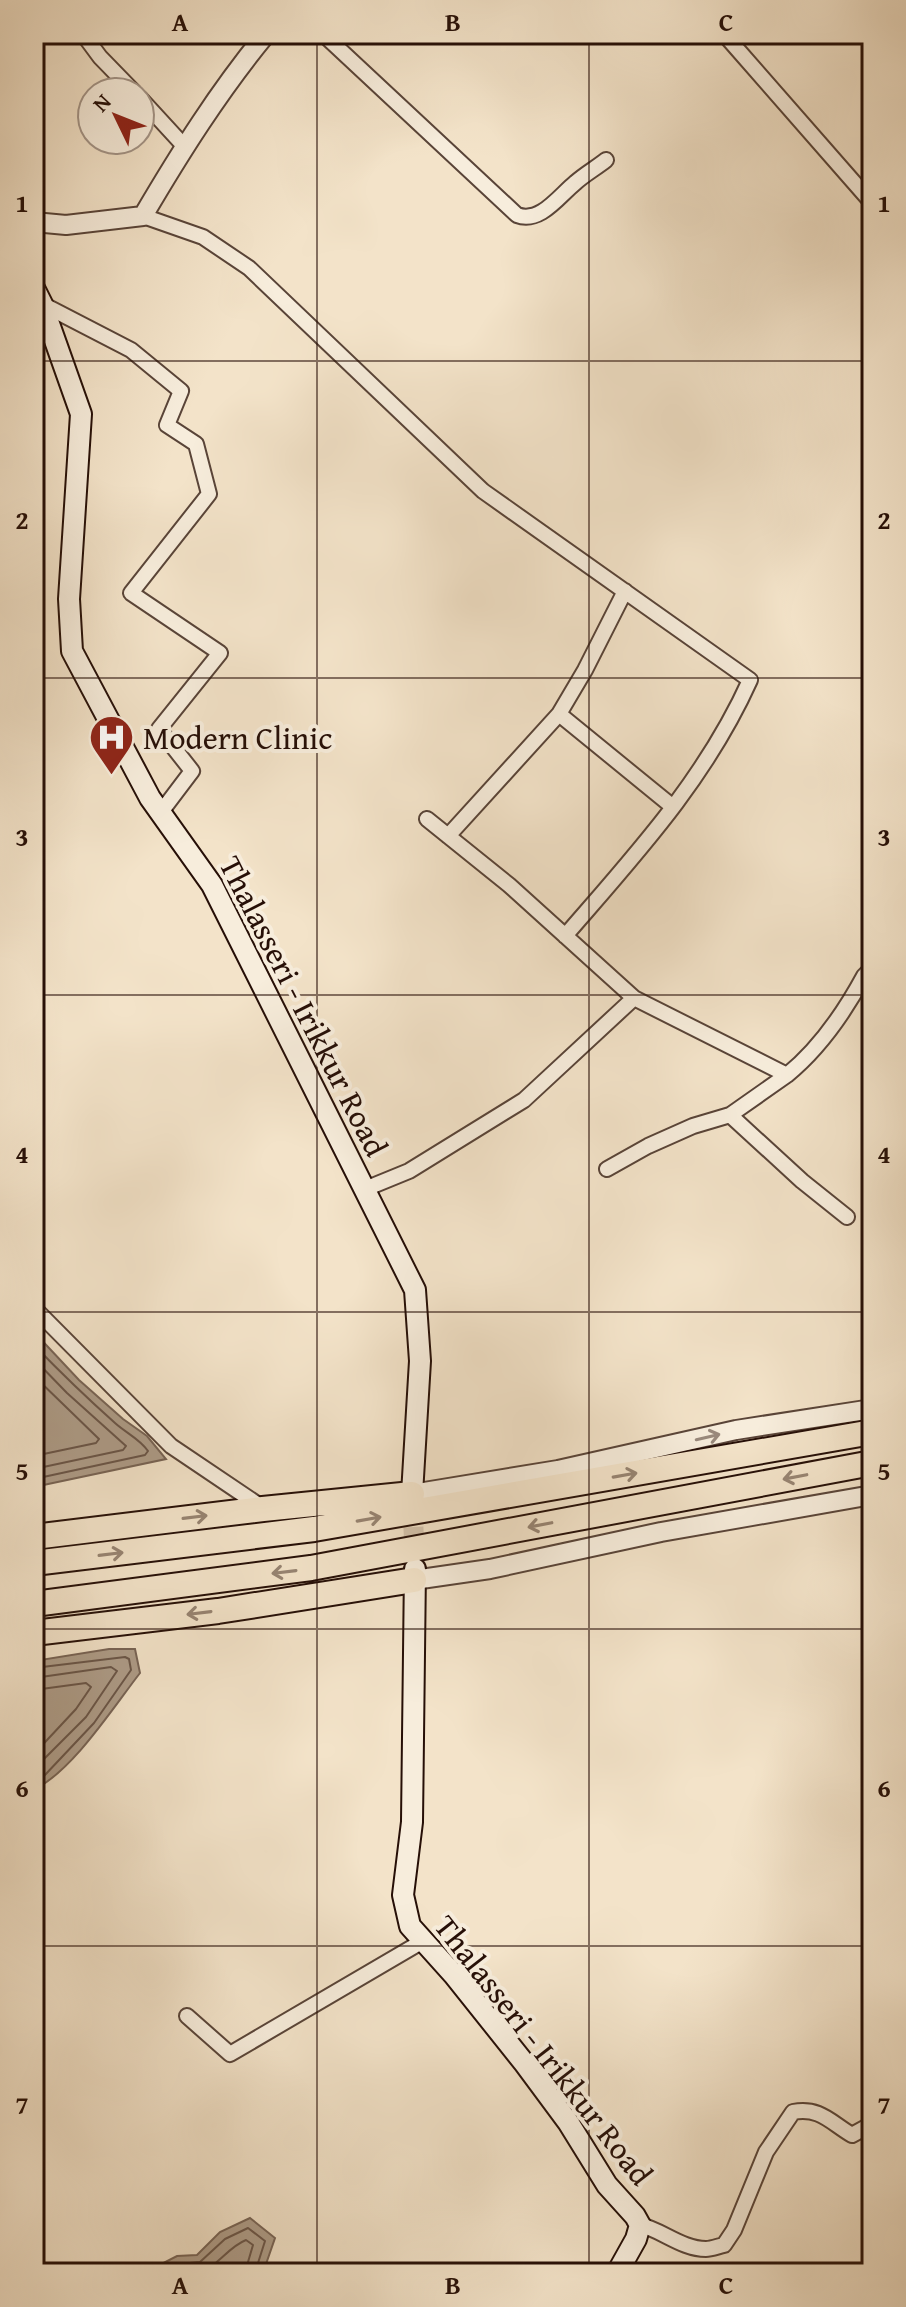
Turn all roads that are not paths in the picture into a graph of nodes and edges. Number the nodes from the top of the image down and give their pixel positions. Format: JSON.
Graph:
{"nodes":[{"id":1,"x":83,"y":34,"type":"edge"},
{"id":2,"x":266,"y":34,"type":"edge"},
{"id":3,"x":323,"y":34,"type":"edge"},
{"id":4,"x":724,"y":34,"type":"edge"},
{"id":5,"x":118,"y":76,"type":"edge"},
{"id":6,"x":156,"y":115,"type":"edge"},
{"id":7,"x":185,"y":147,"type":"junction"},
{"id":8,"x":606,"y":160,"type":"dead end"},
{"id":9,"x":872,"y":203,"type":"edge"},
{"id":10,"x":143,"y":216,"type":"junction"},
{"id":11,"x":34,"y":222,"type":"edge"},
{"id":12,"x":38,"y":296,"type":"edge"},
{"id":13,"x":625,"y":591,"type":"junction"},
{"id":14,"x":559,"y":714,"type":"junction"},
{"id":15,"x":673,"y":807,"type":"junction"},
{"id":16,"x":161,"y":812,"type":"junction"},
{"id":17,"x":427,"y":819,"type":"dead end"},
{"id":18,"x":448,"y":836,"type":"junction"},
{"id":19,"x":565,"y":936,"type":"junction"},
{"id":20,"x":872,"y":968,"type":"edge"},
{"id":21,"x":634,"y":998,"type":"junction"},
{"id":22,"x":787,"y":1075,"type":"junction"},
{"id":23,"x":730,"y":1115,"type":"junction"},
{"id":24,"x":607,"y":1169,"type":"dead end"},
{"id":25,"x":365,"y":1189,"type":"junction"},
{"id":26,"x":847,"y":1217,"type":"dead end"},
{"id":27,"x":34,"y":1308,"type":"edge"},
{"id":28,"x":872,"y":1409,"type":"edge"},
{"id":29,"x":872,"y":1432,"type":"edge"},
{"id":30,"x":872,"y":1463,"type":"edge"},
{"id":31,"x":412,"y":1494,"type":"junction"},
{"id":32,"x":872,"y":1495,"type":"edge"},
{"id":33,"x":263,"y":1509,"type":"junction"},
{"id":34,"x":34,"y":1537,"type":"edge"},
{"id":35,"x":34,"y":1563,"type":"edge"},
{"id":36,"x":415,"y":1575,"type":"junction"},
{"id":37,"x":34,"y":1604,"type":"edge"},
{"id":38,"x":34,"y":1633,"type":"edge"},
{"id":39,"x":423,"y":1941,"type":"junction"},
{"id":40,"x":187,"y":2016,"type":"dead end"},
{"id":41,"x":872,"y":2124,"type":"edge"},
{"id":42,"x":640,"y":2225,"type":"junction"},
{"id":43,"x":617,"y":2273,"type":"edge"}],
"edges":[{"from":1,"to":5,"type":"street"},
{"from":2,"to":7,"type":"street"},
{"from":3,"to":8,"type":"street"},
{"from":4,"to":9,"type":"street"},
{"from":6,"to":7,"type":"street"},
{"from":7,"to":10,"type":"street"},
{"from":10,"to":11,"type":"street"},
{"from":10,"to":13,"type":"street"},
{"from":12,"to":16,"type":"main road","name":"Thalasseri - Irikkur Road"},
{"from":12,"to":16,"type":"street"},
{"from":13,"to":14,"type":"street"},
{"from":13,"to":15,"type":"street"},
{"from":14,"to":15,"type":"street"},
{"from":14,"to":18,"type":"street"},
{"from":15,"to":19,"type":"street"},
{"from":16,"to":25,"type":"main road","name":"Thalasseri - Irikkur Road"},
{"from":17,"to":18,"type":"street"},
{"from":18,"to":19,"type":"street"},
{"from":19,"to":21,"type":"street"},
{"from":20,"to":22,"type":"street"},
{"from":21,"to":22,"type":"street"},
{"from":21,"to":25,"type":"street"},
{"from":22,"to":23,"type":"street"},
{"from":23,"to":24,"type":"street"},
{"from":23,"to":26,"type":"street"},
{"from":25,"to":31,"type":"main road","name":"Thalasseri - Irikkur Road"},
{"from":27,"to":33,"type":"street"},
{"from":31,"to":28,"type":"street","one_way":true},
{"from":35,"to":29,"type":"highway","one_way":true},
{"from":30,"to":37,"type":"highway","one_way":true},
{"from":31,"to":33,"type":"highway"},
{"from":32,"to":36,"type":"street"},
{"from":34,"to":33,"type":"highway","one_way":true},
{"from":36,"to":38,"type":"highway","one_way":true},
{"from":36,"to":39,"type":"main road","name":"Thalasseri - Irikkur Road"},
{"from":39,"to":40,"type":"street"},
{"from":39,"to":42,"type":"main road","name":"Thalasseri - Irikkur Road"},
{"from":41,"to":42,"type":"street"},
{"from":42,"to":43,"type":"main road","name":"Thalasseri - Irikkur Road"}]}
